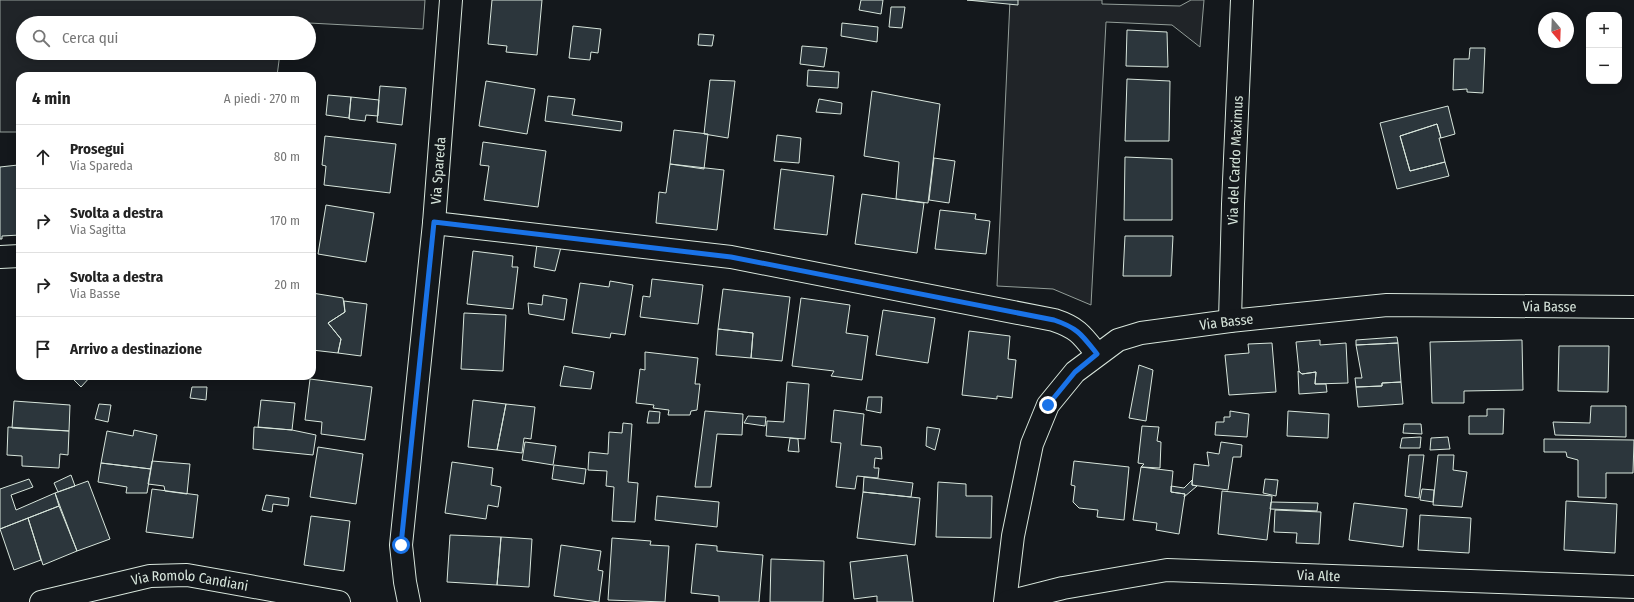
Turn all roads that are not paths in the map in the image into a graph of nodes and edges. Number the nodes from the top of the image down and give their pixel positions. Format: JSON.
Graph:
{"nodes":[{"id":1,"x":451,"y":0,"type":"edge"},
{"id":2,"x":1242,"y":0,"type":"edge"},
{"id":3,"x":434,"y":222,"type":"junction"},
{"id":4,"x":16,"y":256,"type":"edge"},
{"id":5,"x":0,"y":257,"type":"edge"},
{"id":6,"x":1634,"y":308,"type":"edge"},
{"id":7,"x":1230,"y":321,"type":"junction"},
{"id":8,"x":1097,"y":354,"type":"junction"},
{"id":9,"x":1634,"y":587,"type":"edge"},
{"id":10,"x":41,"y":602,"type":"edge"},
{"id":11,"x":339,"y":602,"type":"edge"},
{"id":12,"x":409,"y":602,"type":"edge"},
{"id":13,"x":1006,"y":602,"type":"edge"}],
"edges":[{"from":1,"to":3,"type":"street","name":"Via Spareda"},
{"from":2,"to":7,"type":"street","name":"Via del Cardo Maximus"},
{"from":3,"to":8,"type":"street"},
{"from":3,"to":12,"type":"street","name":"Via Spareda"},
{"from":4,"to":5,"type":"street"},
{"from":6,"to":7,"type":"street","name":"Via Basse"},
{"from":7,"to":8,"type":"street","name":"Via Basse"},
{"from":8,"to":13,"type":"street","name":"Via Basse"},
{"from":9,"to":13,"type":"street","name":"Via Alte"},
{"from":10,"to":11,"type":"street","name":"Via Romolo Candiani"}]}
